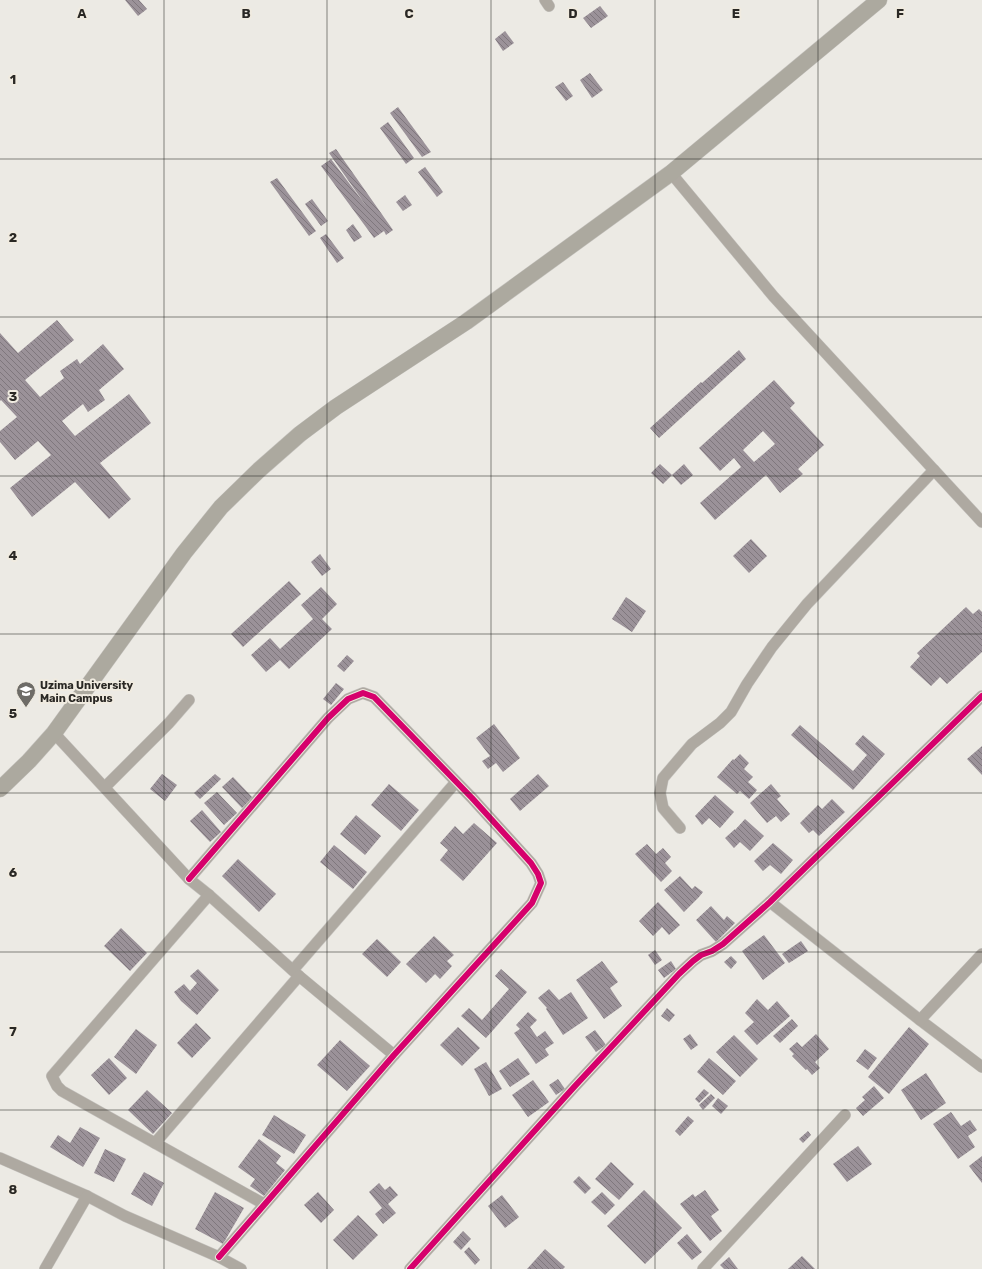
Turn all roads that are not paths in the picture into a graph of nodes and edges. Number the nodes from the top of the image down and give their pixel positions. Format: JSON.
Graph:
{"nodes":[{"id":1,"x":879,"y":0,"type":"edge"},
{"id":2,"x":671,"y":173,"type":"junction"},
{"id":3,"x":934,"y":470,"type":"junction"},
{"id":4,"x":982,"y":522,"type":"edge"},
{"id":5,"x":982,"y":696,"type":"edge"},
{"id":6,"x":189,"y":700,"type":"dead end"},
{"id":7,"x":54,"y":733,"type":"junction"},
{"id":8,"x":456,"y":782,"type":"junction"},
{"id":9,"x":105,"y":787,"type":"junction"},
{"id":10,"x":0,"y":789,"type":"edge"},
{"id":11,"x":680,"y":828,"type":"dead end"},
{"id":12,"x":189,"y":879,"type":"junction"},
{"id":13,"x":209,"y":895,"type":"junction"},
{"id":14,"x":770,"y":902,"type":"junction"},
{"id":15,"x":982,"y":954,"type":"edge"},
{"id":16,"x":296,"y":973,"type":"junction"},
{"id":17,"x":920,"y":1020,"type":"junction"},
{"id":18,"x":394,"y":1055,"type":"junction"},
{"id":19,"x":982,"y":1067,"type":"edge"},
{"id":20,"x":845,"y":1115,"type":"dead end"},
{"id":21,"x":155,"y":1143,"type":"junction"},
{"id":22,"x":0,"y":1158,"type":"edge"},
{"id":23,"x":86,"y":1196,"type":"junction"},
{"id":24,"x":264,"y":1204,"type":"junction"},
{"id":25,"x":218,"y":1257,"type":"junction"},
{"id":26,"x":45,"y":1269,"type":"edge"},
{"id":27,"x":241,"y":1269,"type":"edge"},
{"id":28,"x":410,"y":1269,"type":"edge"},
{"id":29,"x":703,"y":1269,"type":"edge"}],
"edges":[{"from":1,"to":2,"type":"main road"},
{"from":2,"to":3,"type":"street"},
{"from":2,"to":7,"type":"main road"},
{"from":3,"to":4,"type":"street"},
{"from":3,"to":11,"type":"street"},
{"from":5,"to":14,"type":"street"},
{"from":6,"to":9,"type":"street"},
{"from":7,"to":9,"type":"street"},
{"from":7,"to":10,"type":"main road"},
{"from":8,"to":12,"type":"street"},
{"from":8,"to":16,"type":"street"},
{"from":8,"to":18,"type":"street"},
{"from":9,"to":12,"type":"street"},
{"from":12,"to":13,"type":"street"},
{"from":13,"to":16,"type":"street"},
{"from":13,"to":21,"type":"street"},
{"from":14,"to":17,"type":"street"},
{"from":14,"to":28,"type":"street"},
{"from":15,"to":17,"type":"street"},
{"from":16,"to":18,"type":"street"},
{"from":16,"to":21,"type":"street"},
{"from":17,"to":19,"type":"street"},
{"from":18,"to":24,"type":"street"},
{"from":20,"to":29,"type":"street"},
{"from":21,"to":24,"type":"street"},
{"from":22,"to":23,"type":"street"},
{"from":23,"to":25,"type":"street"},
{"from":23,"to":26,"type":"street"},
{"from":24,"to":25,"type":"street"},
{"from":25,"to":27,"type":"street"}]}
